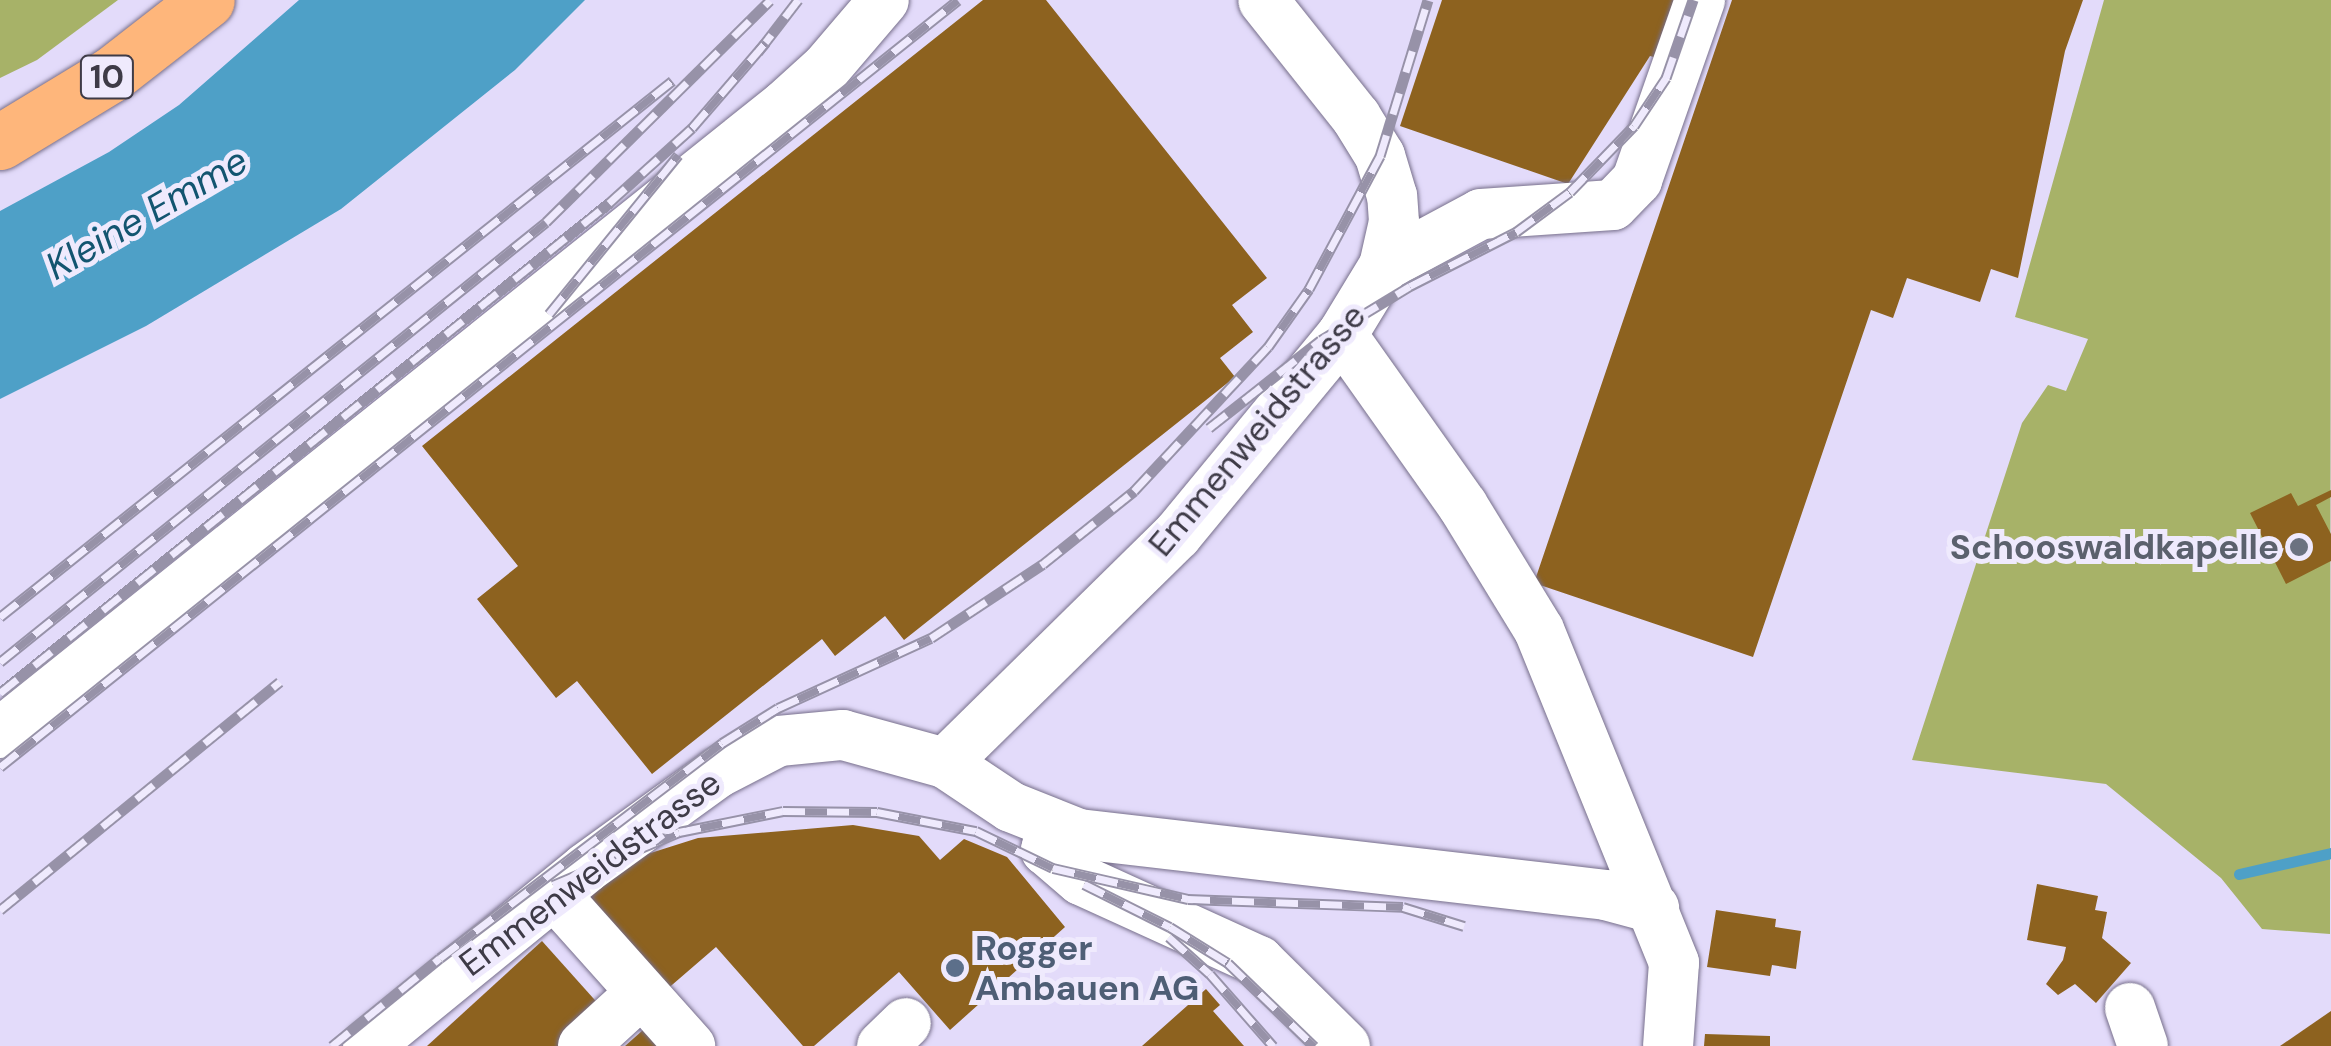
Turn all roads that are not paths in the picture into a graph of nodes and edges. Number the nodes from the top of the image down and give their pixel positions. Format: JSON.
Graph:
{"nodes":[{"id":1,"x":207,"y":0,"type":"edge"},
{"id":2,"x":884,"y":0,"type":"edge"},
{"id":3,"x":1262,"y":0,"type":"edge"},
{"id":4,"x":1700,"y":0,"type":"edge"},
{"id":5,"x":0,"y":142,"type":"edge"},
{"id":6,"x":1384,"y":266,"type":"junction"},
{"id":7,"x":1342,"y":335,"type":"junction"},
{"id":8,"x":0,"y":733,"type":"edge"},
{"id":9,"x":946,"y":763,"type":"junction"},
{"id":10,"x":1052,"y":824,"type":"junction"},
{"id":11,"x":555,"y":895,"type":"junction"},
{"id":12,"x":1654,"y":908,"type":"junction"},
{"id":13,"x":641,"y":993,"type":"junction"},
{"id":14,"x":368,"y":1046,"type":"edge"},
{"id":15,"x":582,"y":1046,"type":"edge"},
{"id":16,"x":690,"y":1046,"type":"edge"},
{"id":17,"x":1346,"y":1046,"type":"edge"},
{"id":18,"x":1668,"y":1046,"type":"edge"}],
"edges":[{"from":1,"to":5,"type":"main road","number":"10"},
{"from":2,"to":8,"type":"street"},
{"from":3,"to":6,"type":"street","name":"Emmenweidstrasse"},
{"from":4,"to":6,"type":"street"},
{"from":6,"to":7,"type":"street","name":"Emmenweidstrasse"},
{"from":7,"to":9,"type":"street","name":"Emmenweidstrasse"},
{"from":7,"to":12,"type":"street"},
{"from":9,"to":10,"type":"street","name":"Emmenweidstrasse"},
{"from":9,"to":11,"type":"street","name":"Emmenweidstrasse"},
{"from":10,"to":12,"type":"street","name":"Emmenweidstrasse"},
{"from":10,"to":17,"type":"street"},
{"from":11,"to":13,"type":"street"},
{"from":11,"to":14,"type":"street","name":"Emmenweidstrasse"},
{"from":12,"to":18,"type":"street"},
{"from":13,"to":15,"type":"street"},
{"from":13,"to":16,"type":"street"}]}
